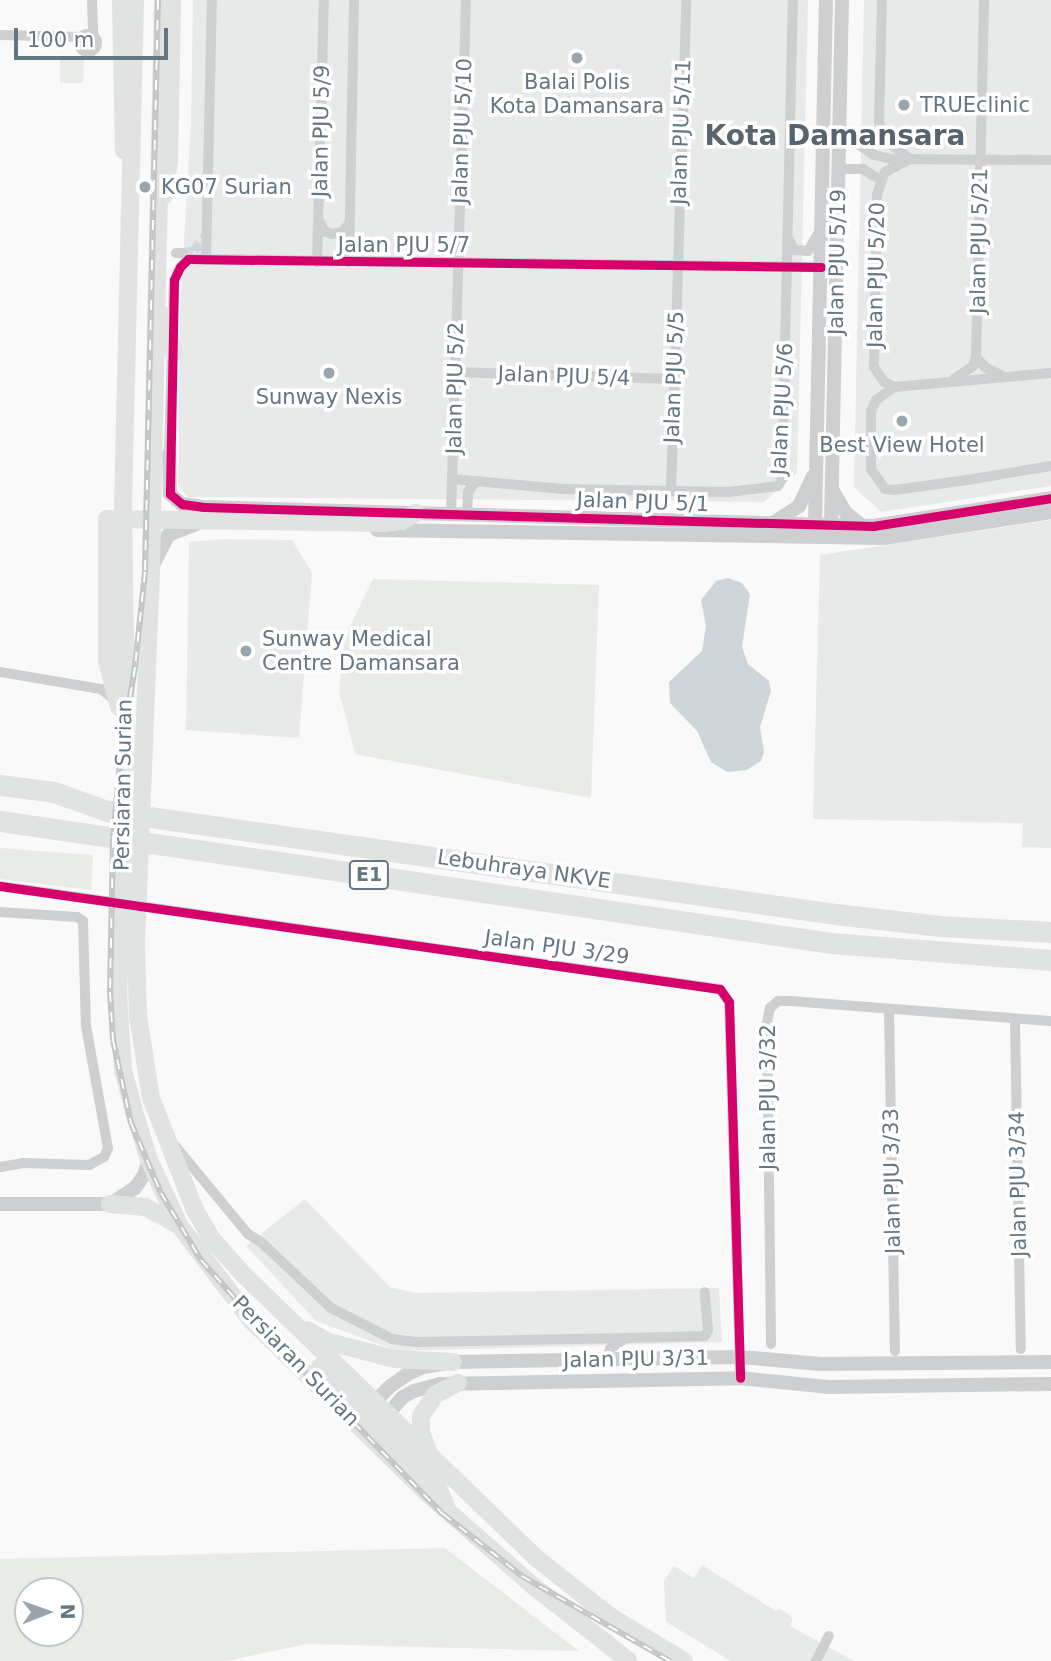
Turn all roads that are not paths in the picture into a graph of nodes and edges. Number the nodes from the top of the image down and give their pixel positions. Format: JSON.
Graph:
{"nodes":[{"id":1,"x":92,"y":0,"type":"edge"},
{"id":2,"x":120,"y":0,"type":"edge"},
{"id":3,"x":135,"y":0,"type":"edge"},
{"id":4,"x":163,"y":0,"type":"edge"},
{"id":5,"x":173,"y":0,"type":"edge"},
{"id":6,"x":212,"y":0,"type":"edge"},
{"id":7,"x":324,"y":0,"type":"edge"},
{"id":8,"x":355,"y":0,"type":"edge"},
{"id":9,"x":466,"y":0,"type":"edge"},
{"id":10,"x":685,"y":0,"type":"edge"},
{"id":11,"x":793,"y":0,"type":"edge"},
{"id":12,"x":842,"y":0,"type":"edge"},
{"id":13,"x":882,"y":0,"type":"edge"},
{"id":14,"x":984,"y":0,"type":"edge"},
{"id":15,"x":826,"y":1,"type":"edge"},
{"id":16,"x":0,"y":35,"type":"edge"},
{"id":17,"x":840,"y":132,"type":"junction"},
{"id":18,"x":124,"y":151,"type":"joint"},
{"id":19,"x":981,"y":158,"type":"junction"},
{"id":20,"x":910,"y":159,"type":"junction"},
{"id":21,"x":1051,"y":160,"type":"edge"},
{"id":22,"x":839,"y":169,"type":"junction"},
{"id":23,"x":880,"y":180,"type":"junction"},
{"id":24,"x":130,"y":193,"type":"junction"},
{"id":25,"x":159,"y":215,"type":"junction"},
{"id":26,"x":319,"y":220,"type":"junction"},
{"id":27,"x":350,"y":223,"type":"junction"},
{"id":28,"x":821,"y":226,"type":"junction"},
{"id":29,"x":787,"y":233,"type":"junction"},
{"id":30,"x":159,"y":241,"type":"junction"},
{"id":31,"x":180,"y":253,"type":"dead end"},
{"id":32,"x":206,"y":260,"type":"junction"},
{"id":33,"x":317,"y":262,"type":"junction"},
{"id":34,"x":349,"y":262,"type":"junction"},
{"id":35,"x":458,"y":262,"type":"junction"},
{"id":36,"x":678,"y":264,"type":"junction"},
{"id":37,"x":787,"y":267,"type":"junction"},
{"id":38,"x":821,"y":267,"type":"junction"},
{"id":39,"x":158,"y":298,"type":"junction"},
{"id":40,"x":174,"y":353,"type":"junction"},
{"id":41,"x":976,"y":357,"type":"junction"},
{"id":42,"x":1048,"y":371,"type":"edge"},
{"id":43,"x":455,"y":372,"type":"junction"},
{"id":44,"x":1001,"y":375,"type":"junction"},
{"id":45,"x":674,"y":379,"type":"junction"},
{"id":46,"x":945,"y":383,"type":"junction"},
{"id":47,"x":894,"y":387,"type":"junction"},
{"id":48,"x":169,"y":454,"type":"joint"},
{"id":49,"x":1051,"y":466,"type":"edge"},
{"id":50,"x":816,"y":468,"type":"junction"},
{"id":51,"x":452,"y":479,"type":"junction"},
{"id":52,"x":476,"y":481,"type":"junction"},
{"id":53,"x":671,"y":490,"type":"junction"},
{"id":54,"x":832,"y":490,"type":"junction"},
{"id":55,"x":1051,"y":498,"type":"edge"},
{"id":56,"x":190,"y":505,"type":"junction"},
{"id":57,"x":1051,"y":512,"type":"edge"},
{"id":58,"x":416,"y":513,"type":"junction"},
{"id":59,"x":451,"y":514,"type":"junction"},
{"id":60,"x":467,"y":514,"type":"junction"},
{"id":61,"x":772,"y":523,"type":"junction"},
{"id":62,"x":815,"y":524,"type":"junction"},
{"id":63,"x":831,"y":524,"type":"junction"},
{"id":64,"x":187,"y":525,"type":"junction"},
{"id":65,"x":861,"y":525,"type":"junction"},
{"id":66,"x":822,"y":539,"type":"junction"},
{"id":67,"x":151,"y":569,"type":"junction"},
{"id":68,"x":0,"y":672,"type":"edge"},
{"id":69,"x":118,"y":703,"type":"junction"},
{"id":70,"x":132,"y":729,"type":"junction"},
{"id":71,"x":0,"y":785,"type":"edge"},
{"id":72,"x":0,"y":821,"type":"edge"},
{"id":73,"x":0,"y":886,"type":"edge"},
{"id":74,"x":0,"y":912,"type":"edge"},
{"id":75,"x":1051,"y":923,"type":"edge"},
{"id":76,"x":1021,"y":931,"type":"junction"},
{"id":77,"x":1051,"y":932,"type":"edge"},
{"id":78,"x":127,"y":943,"type":"junction"},
{"id":79,"x":1051,"y":960,"type":"edge"},
{"id":80,"x":888,"y":1011,"type":"junction"},
{"id":81,"x":1015,"y":1020,"type":"junction"},
{"id":82,"x":1051,"y":1021,"type":"edge"},
{"id":83,"x":162,"y":1128,"type":"junction"},
{"id":84,"x":152,"y":1166,"type":"junction"},
{"id":85,"x":0,"y":1167,"type":"edge"},
{"id":86,"x":0,"y":1204,"type":"edge"},
{"id":87,"x":110,"y":1204,"type":"junction"},
{"id":88,"x":179,"y":1225,"type":"junction"},
{"id":89,"x":705,"y":1292,"type":"dead end"},
{"id":90,"x":288,"y":1321,"type":"junction"},
{"id":91,"x":626,"y":1338,"type":"junction"},
{"id":92,"x":771,"y":1344,"type":"dead end"},
{"id":93,"x":1021,"y":1349,"type":"dead end"},
{"id":94,"x":895,"y":1351,"type":"dead end"},
{"id":95,"x":740,"y":1357,"type":"junction"},
{"id":96,"x":606,"y":1359,"type":"junction"},
{"id":97,"x":453,"y":1362,"type":"junction"},
{"id":98,"x":1051,"y":1362,"type":"edge"},
{"id":99,"x":740,"y":1378,"type":"junction"},
{"id":100,"x":458,"y":1384,"type":"junction"},
{"id":101,"x":1051,"y":1384,"type":"edge"},
{"id":102,"x":376,"y":1414,"type":"junction"},
{"id":103,"x":431,"y":1457,"type":"junction"},
{"id":104,"x":447,"y":1509,"type":"junction"},
{"id":105,"x":829,"y":1636,"type":"dead end"},
{"id":106,"x":622,"y":1658,"type":"edge"},
{"id":107,"x":684,"y":1661,"type":"edge"},
{"id":108,"x":816,"y":1661,"type":"edge"}],
"edges":[{"from":1,"to":16,"type":"street"},
{"from":2,"to":18,"type":"main road"},
{"from":3,"to":24,"type":"main road","name":"Persiaran Surian"},
{"from":4,"to":25,"type":"main road"},
{"from":5,"to":25,"type":"main road"},
{"from":6,"to":32,"type":"street"},
{"from":7,"to":26,"type":"street","name":"Jalan PJU 5/9"},
{"from":8,"to":27,"type":"street","name":"Jalan PJU 5/9"},
{"from":9,"to":35,"type":"street","name":"Jalan PJU 5/10"},
{"from":10,"to":36,"type":"street","name":"Jalan PJU 5/11"},
{"from":11,"to":29,"type":"street"},
{"from":12,"to":17,"type":"street","name":"Jalan PJU 5/19"},
{"from":13,"to":20,"type":"street"},
{"from":14,"to":19,"type":"street","name":"Jalan PJU 5/21"},
{"from":15,"to":28,"type":"street","name":"Jalan PJU 5/19"},
{"from":17,"to":20,"type":"street"},
{"from":17,"to":22,"type":"street","name":"Jalan PJU 5/19"},
{"from":18,"to":24,"type":"main road"},
{"from":19,"to":20,"type":"street"},
{"from":19,"to":21,"type":"street"},
{"from":19,"to":41,"type":"street","name":"Jalan PJU 5/21"},
{"from":20,"to":23,"type":"street","name":"Jalan PJU 5/20"},
{"from":22,"to":23,"type":"street"},
{"from":22,"to":54,"type":"street","name":"Jalan PJU 5/19"},
{"from":23,"to":47,"type":"street","name":"Jalan PJU 5/20"},
{"from":24,"to":70,"type":"main road","name":"Persiaran Surian"},
{"from":25,"to":30,"type":"main road"},
{"from":26,"to":27,"type":"street"},
{"from":26,"to":33,"type":"street","name":"Jalan PJU 5/9"},
{"from":27,"to":34,"type":"street","name":"Jalan PJU 5/9"},
{"from":28,"to":29,"type":"street"},
{"from":28,"to":38,"type":"street","name":"Jalan PJU 5/19"},
{"from":29,"to":37,"type":"street"},
{"from":30,"to":31,"type":"main road"},
{"from":30,"to":39,"type":"main road"},
{"from":32,"to":33,"type":"street","name":"Jalan PJU 5/7"},
{"from":32,"to":40,"type":"street","name":"Jalan PJU 5/7"},
{"from":33,"to":34,"type":"street","name":"Jalan PJU 5/7"},
{"from":34,"to":35,"type":"street","name":"Jalan PJU 5/7"},
{"from":35,"to":36,"type":"street","name":"Jalan PJU 5/7"},
{"from":35,"to":43,"type":"street","name":"Jalan PJU 5/2"},
{"from":36,"to":37,"type":"street","name":"Jalan PJU 5/7"},
{"from":36,"to":45,"type":"street","name":"Jalan PJU 5/5"},
{"from":37,"to":38,"type":"street","name":"Jalan PJU 5/7"},
{"from":37,"to":53,"type":"street","name":"Jalan PJU 5/6"},
{"from":38,"to":50,"type":"street","name":"Jalan PJU 5/19"},
{"from":39,"to":40,"type":"main road"},
{"from":39,"to":67,"type":"main road","name":"Persiaran Surian"},
{"from":40,"to":48,"type":"street","name":"Jalan PJU 5/7"},
{"from":41,"to":44,"type":"street"},
{"from":41,"to":46,"type":"street"},
{"from":42,"to":44,"type":"street"},
{"from":43,"to":45,"type":"street","name":"Jalan PJU 5/4"},
{"from":43,"to":51,"type":"street","name":"Jalan PJU 5/2"},
{"from":44,"to":46,"type":"street"},
{"from":45,"to":53,"type":"street","name":"Jalan PJU 5/5"},
{"from":46,"to":47,"type":"street"},
{"from":47,"to":49,"type":"street"},
{"from":48,"to":56,"type":"street"},
{"from":50,"to":61,"type":"street"},
{"from":50,"to":62,"type":"street","name":"Jalan PJU 5/19"},
{"from":51,"to":52,"type":"street"},
{"from":51,"to":59,"type":"street","name":"Jalan PJU 5/2"},
{"from":52,"to":53,"type":"street"},
{"from":52,"to":60,"type":"street"},
{"from":54,"to":63,"type":"street","name":"Jalan PJU 5/19"},
{"from":54,"to":65,"type":"street"},
{"from":55,"to":65,"type":"street","name":"Jalan PJU 5/1"},
{"from":56,"to":58,"type":"street","name":"Jalan PJU 5/1"},
{"from":56,"to":64,"type":"street"},
{"from":57,"to":66,"type":"street","name":"Jalan PJU 5/1"},
{"from":58,"to":59,"type":"street","name":"Jalan PJU 5/1"},
{"from":58,"to":69,"type":"main road"},
{"from":59,"to":60,"type":"street","name":"Jalan PJU 5/1"},
{"from":60,"to":61,"type":"street","name":"Jalan PJU 5/1"},
{"from":61,"to":62,"type":"street","name":"Jalan PJU 5/1"},
{"from":62,"to":63,"type":"street","name":"Jalan PJU 5/1"},
{"from":62,"to":66,"type":"street"},
{"from":63,"to":65,"type":"street","name":"Jalan PJU 5/1"},
{"from":63,"to":66,"type":"street"},
{"from":64,"to":66,"type":"street","name":"Jalan PJU 5/1"},
{"from":64,"to":67,"type":"street"},
{"from":67,"to":70,"type":"main road","name":"Persiaran Surian"},
{"from":68,"to":69,"type":"street"},
{"from":69,"to":70,"type":"main road"},
{"from":70,"to":78,"type":"main road","name":"Persiaran Surian"},
{"from":71,"to":76,"type":"highway","name":"Lebuhraya NKVE","number":"E1"},
{"from":72,"to":79,"type":"highway","name":"Lebuhraya NKVE","number":"E1"},
{"from":73,"to":95,"type":"street","name":"Jalan PJU 3/29"},
{"from":74,"to":85,"type":"street"},
{"from":75,"to":76,"type":"highway"},
{"from":76,"to":77,"type":"highway","name":"Lebuhraya NKVE","number":"E1"},
{"from":78,"to":83,"type":"main road","name":"Persiaran Surian"},
{"from":78,"to":84,"type":"main road","name":"Persiaran Surian"},
{"from":80,"to":81,"type":"street","name":"Jalan PJU 3/32"},
{"from":80,"to":92,"type":"street","name":"Jalan PJU 3/32"},
{"from":80,"to":94,"type":"street","name":"Jalan PJU 3/33"},
{"from":81,"to":82,"type":"street","name":"Jalan PJU 3/32"},
{"from":81,"to":93,"type":"street","name":"Jalan PJU 3/34"},
{"from":83,"to":90,"type":"main road","name":"Persiaran Surian"},
{"from":83,"to":91,"type":"street"},
{"from":84,"to":87,"type":"street"},
{"from":84,"to":88,"type":"main road","name":"Persiaran Surian"},
{"from":84,"to":102,"type":"main road"},
{"from":86,"to":87,"type":"street"},
{"from":87,"to":88,"type":"main road"},
{"from":88,"to":104,"type":"main road","name":"Persiaran Surian"},
{"from":89,"to":91,"type":"street"},
{"from":90,"to":97,"type":"main road"},
{"from":90,"to":102,"type":"main road","name":"Persiaran Surian"},
{"from":91,"to":96,"type":"street"},
{"from":95,"to":96,"type":"street","name":"Jalan PJU 3/31"},
{"from":95,"to":98,"type":"street","name":"Jalan PJU 3/31"},
{"from":95,"to":99,"type":"street","name":"Jalan PJU 3/29"},
{"from":96,"to":97,"type":"street","name":"Jalan PJU 3/31"},
{"from":97,"to":102,"type":"street","name":"Jalan PJU 3/31"},
{"from":99,"to":100,"type":"street","name":"Jalan PJU 3/31"},
{"from":99,"to":101,"type":"street","name":"Jalan PJU 3/31"},
{"from":100,"to":102,"type":"street","name":"Jalan PJU 3/31"},
{"from":100,"to":103,"type":"main road"},
{"from":102,"to":103,"type":"main road","name":"Persiaran Surian"},
{"from":102,"to":104,"type":"main road"},
{"from":103,"to":107,"type":"main road","name":"Persiaran Surian"},
{"from":104,"to":106,"type":"main road","name":"Persiaran Surian"},
{"from":105,"to":108,"type":"street"}]}
